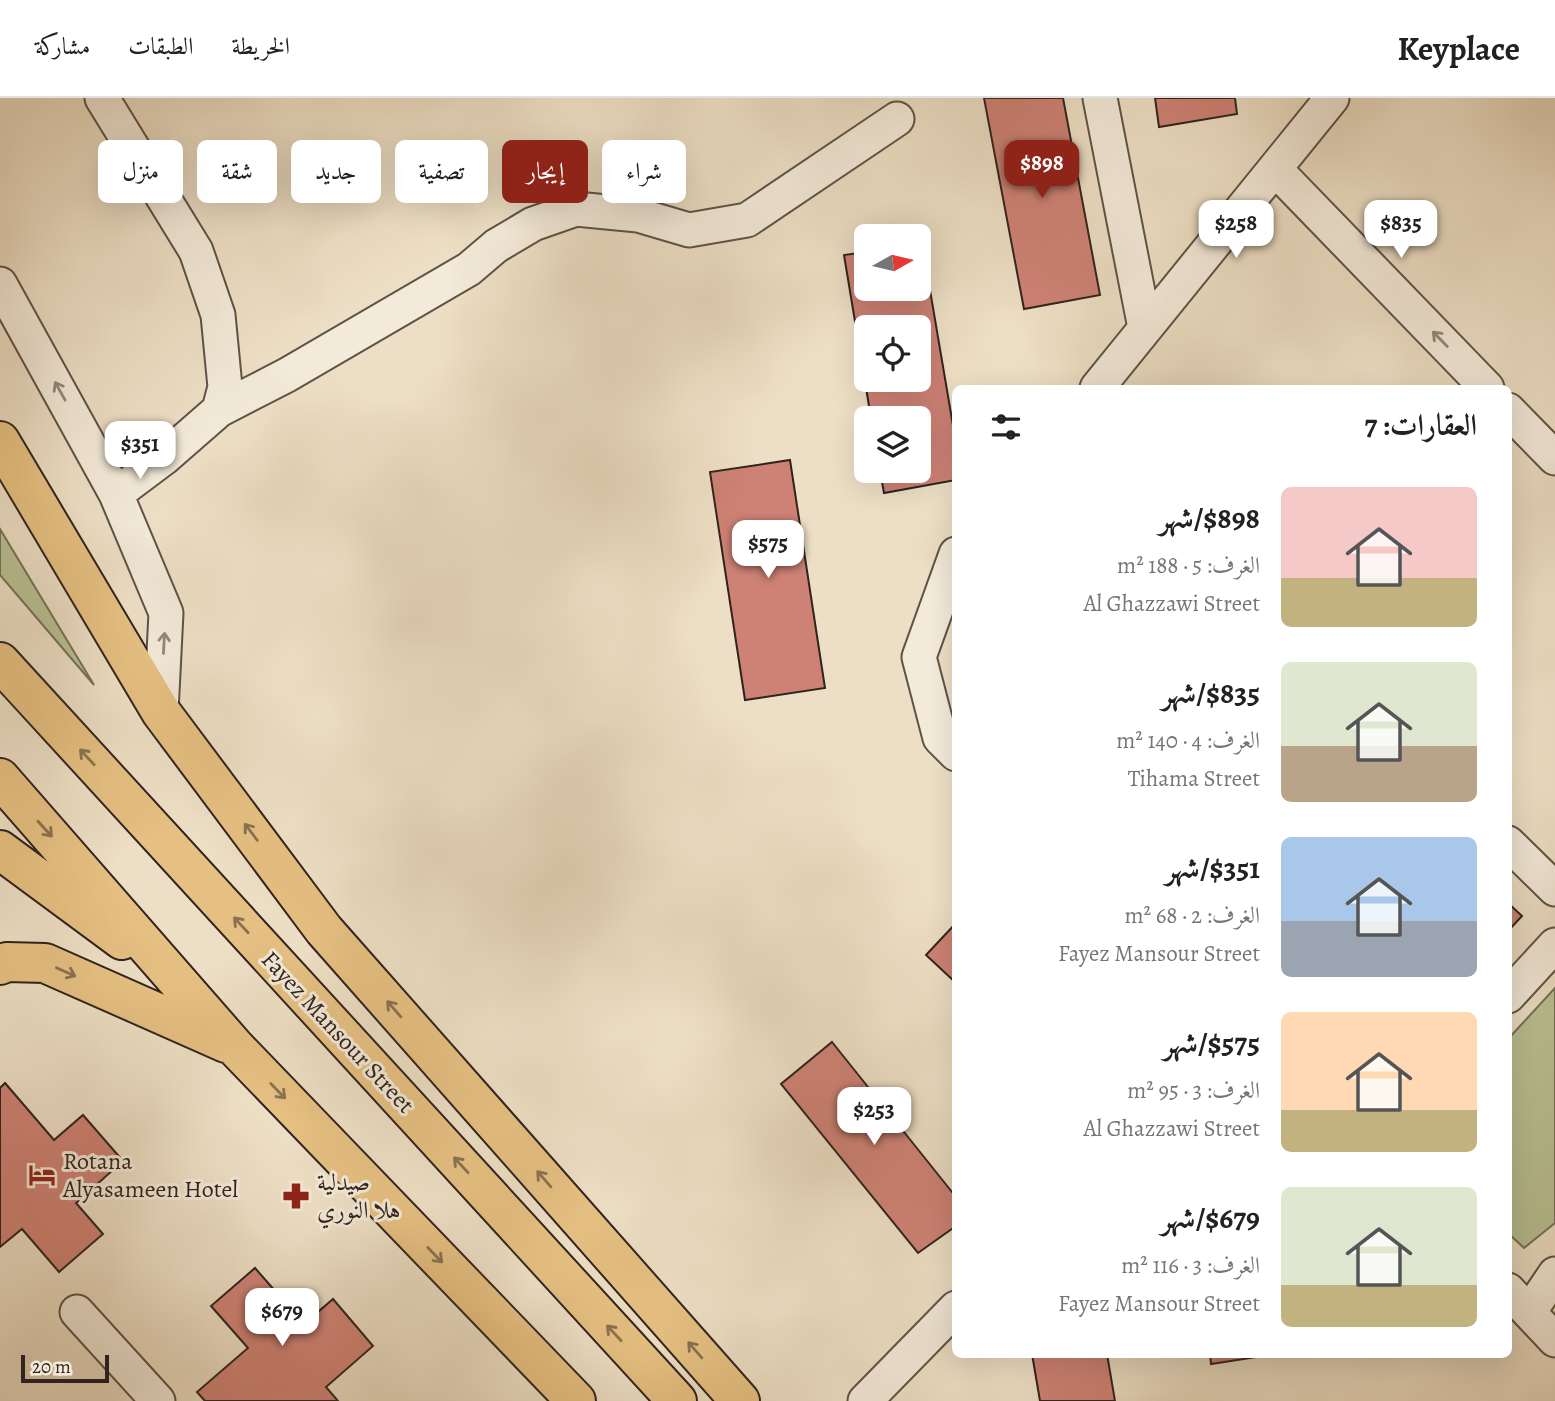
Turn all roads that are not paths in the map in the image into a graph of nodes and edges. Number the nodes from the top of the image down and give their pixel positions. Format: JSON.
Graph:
{"nodes":[{"id":1,"x":102,"y":98,"type":"edge"},
{"id":2,"x":1100,"y":98,"type":"edge"},
{"id":3,"x":1332,"y":98,"type":"edge"},
{"id":4,"x":897,"y":119,"type":"dead end"},
{"id":5,"x":1276,"y":170,"type":"junction"},
{"id":6,"x":0,"y":284,"type":"edge"},
{"id":7,"x":1145,"y":328,"type":"junction"},
{"id":8,"x":1099,"y":385,"type":"edge"},
{"id":9,"x":1485,"y":385,"type":"edge"},
{"id":10,"x":219,"y":410,"type":"junction"},
{"id":11,"x":1512,"y":414,"type":"edge"},
{"id":12,"x":0,"y":441,"type":"edge"},
{"id":13,"x":1555,"y":458,"type":"edge"},
{"id":14,"x":116,"y":494,"type":"junction"},
{"id":15,"x":952,"y":565,"type":"edge"},
{"id":16,"x":0,"y":662,"type":"edge"},
{"id":17,"x":161,"y":712,"type":"junction"},
{"id":18,"x":952,"y":750,"type":"edge"},
{"id":19,"x":0,"y":778,"type":"edge"},
{"id":20,"x":1512,"y":847,"type":"edge"},
{"id":21,"x":0,"y":850,"type":"edge"},
{"id":22,"x":1555,"y":889,"type":"edge"},
{"id":23,"x":1555,"y":945,"type":"edge"},
{"id":24,"x":0,"y":965,"type":"edge"},
{"id":25,"x":183,"y":985,"type":"junction"},
{"id":26,"x":1512,"y":992,"type":"edge"},
{"id":27,"x":235,"y":1047,"type":"junction"},
{"id":28,"x":1555,"y":1274,"type":"edge"},
{"id":29,"x":1519,"y":1300,"type":"edge"},
{"id":30,"x":76,"y":1312,"type":"dead end"},
{"id":31,"x":952,"y":1312,"type":"edge"},
{"id":32,"x":1555,"y":1340,"type":"edge"},
{"id":33,"x":158,"y":1401,"type":"edge"},
{"id":34,"x":576,"y":1401,"type":"edge"},
{"id":35,"x":677,"y":1401,"type":"edge"},
{"id":36,"x":740,"y":1401,"type":"edge"},
{"id":37,"x":865,"y":1401,"type":"edge"}],
"edges":[{"from":1,"to":10,"type":"street"},
{"from":2,"to":7,"type":"street"},
{"from":3,"to":5,"type":"street"},
{"from":4,"to":10,"type":"street"},
{"from":5,"to":7,"type":"street"},
{"from":9,"to":5,"type":"street","one_way":true},
{"from":14,"to":6,"type":"street","one_way":true},
{"from":7,"to":8,"type":"street"},
{"from":10,"to":14,"type":"street"},
{"from":11,"to":13,"type":"street"},
{"from":12,"to":17,"type":"highway"},
{"from":17,"to":14,"type":"street","one_way":true},
{"from":15,"to":18,"type":"street"},
{"from":35,"to":16,"type":"highway","name":"Fayez Mansour Street","one_way":true},
{"from":36,"to":17,"type":"highway","one_way":true},
{"from":19,"to":25,"type":"highway","one_way":true},
{"from":20,"to":22,"type":"street"},
{"from":21,"to":25,"type":"highway"},
{"from":23,"to":26,"type":"street"},
{"from":24,"to":27,"type":"highway","one_way":true},
{"from":25,"to":27,"type":"highway"},
{"from":27,"to":34,"type":"highway","one_way":true},
{"from":28,"to":29,"type":"street"},
{"from":29,"to":32,"type":"street"},
{"from":30,"to":33,"type":"street"},
{"from":31,"to":37,"type":"street"}]}
